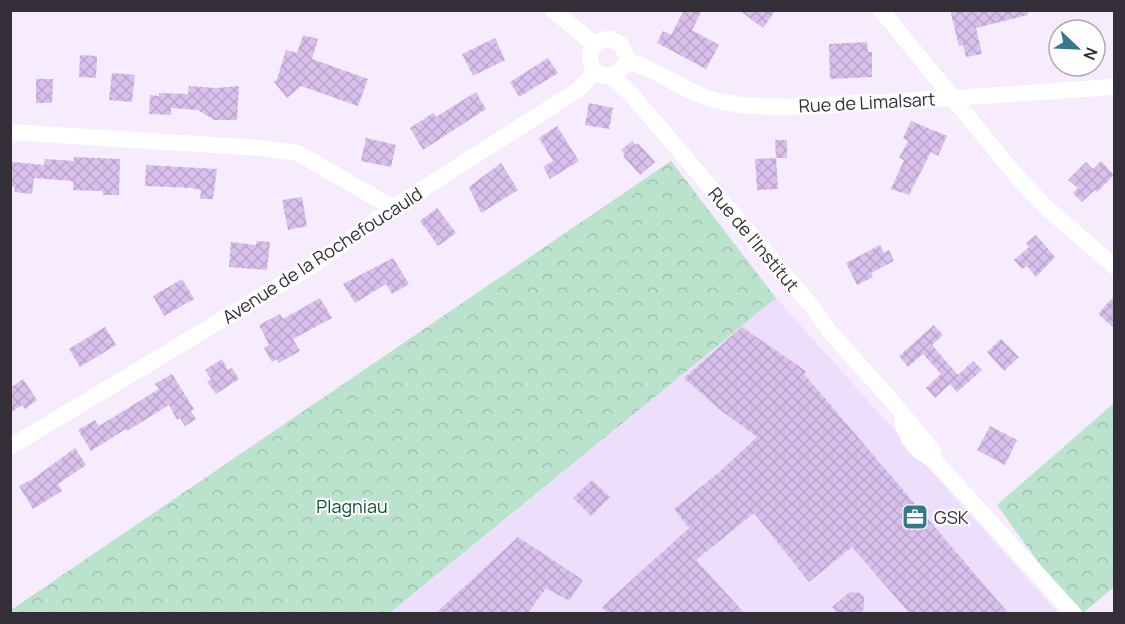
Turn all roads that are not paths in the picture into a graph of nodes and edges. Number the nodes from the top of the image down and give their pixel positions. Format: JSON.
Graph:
{"nodes":[{"id":1,"x":554,"y":10,"type":"edge"},
{"id":2,"x":881,"y":10,"type":"edge"},
{"id":3,"x":595,"y":45,"type":"junction"},
{"id":4,"x":628,"y":61,"type":"junction"},
{"id":5,"x":603,"y":74,"type":"junction"},
{"id":6,"x":1114,"y":87,"type":"edge"},
{"id":7,"x":953,"y":98,"type":"junction"},
{"id":8,"x":10,"y":132,"type":"edge"},
{"id":9,"x":393,"y":208,"type":"junction"},
{"id":10,"x":1114,"y":266,"type":"edge"},
{"id":11,"x":10,"y":447,"type":"edge"},
{"id":12,"x":1074,"y":614,"type":"edge"}],
"edges":[{"from":1,"to":3,"type":"street"},
{"from":2,"to":7,"type":"street"},
{"from":3,"to":4,"type":"street"},
{"from":3,"to":5,"type":"street"},
{"from":4,"to":5,"type":"street"},
{"from":4,"to":7,"type":"street","name":"Rue de Limalsart"},
{"from":5,"to":9,"type":"street","name":"Avenue de la Rochefoucauld"},
{"from":5,"to":12,"type":"street","name":"Rue de l'Institut"},
{"from":6,"to":7,"type":"street","name":"Rue de Limalsart"},
{"from":7,"to":10,"type":"street"},
{"from":8,"to":9,"type":"street"},
{"from":9,"to":11,"type":"street","name":"Avenue de la Rochefoucauld"}]}
